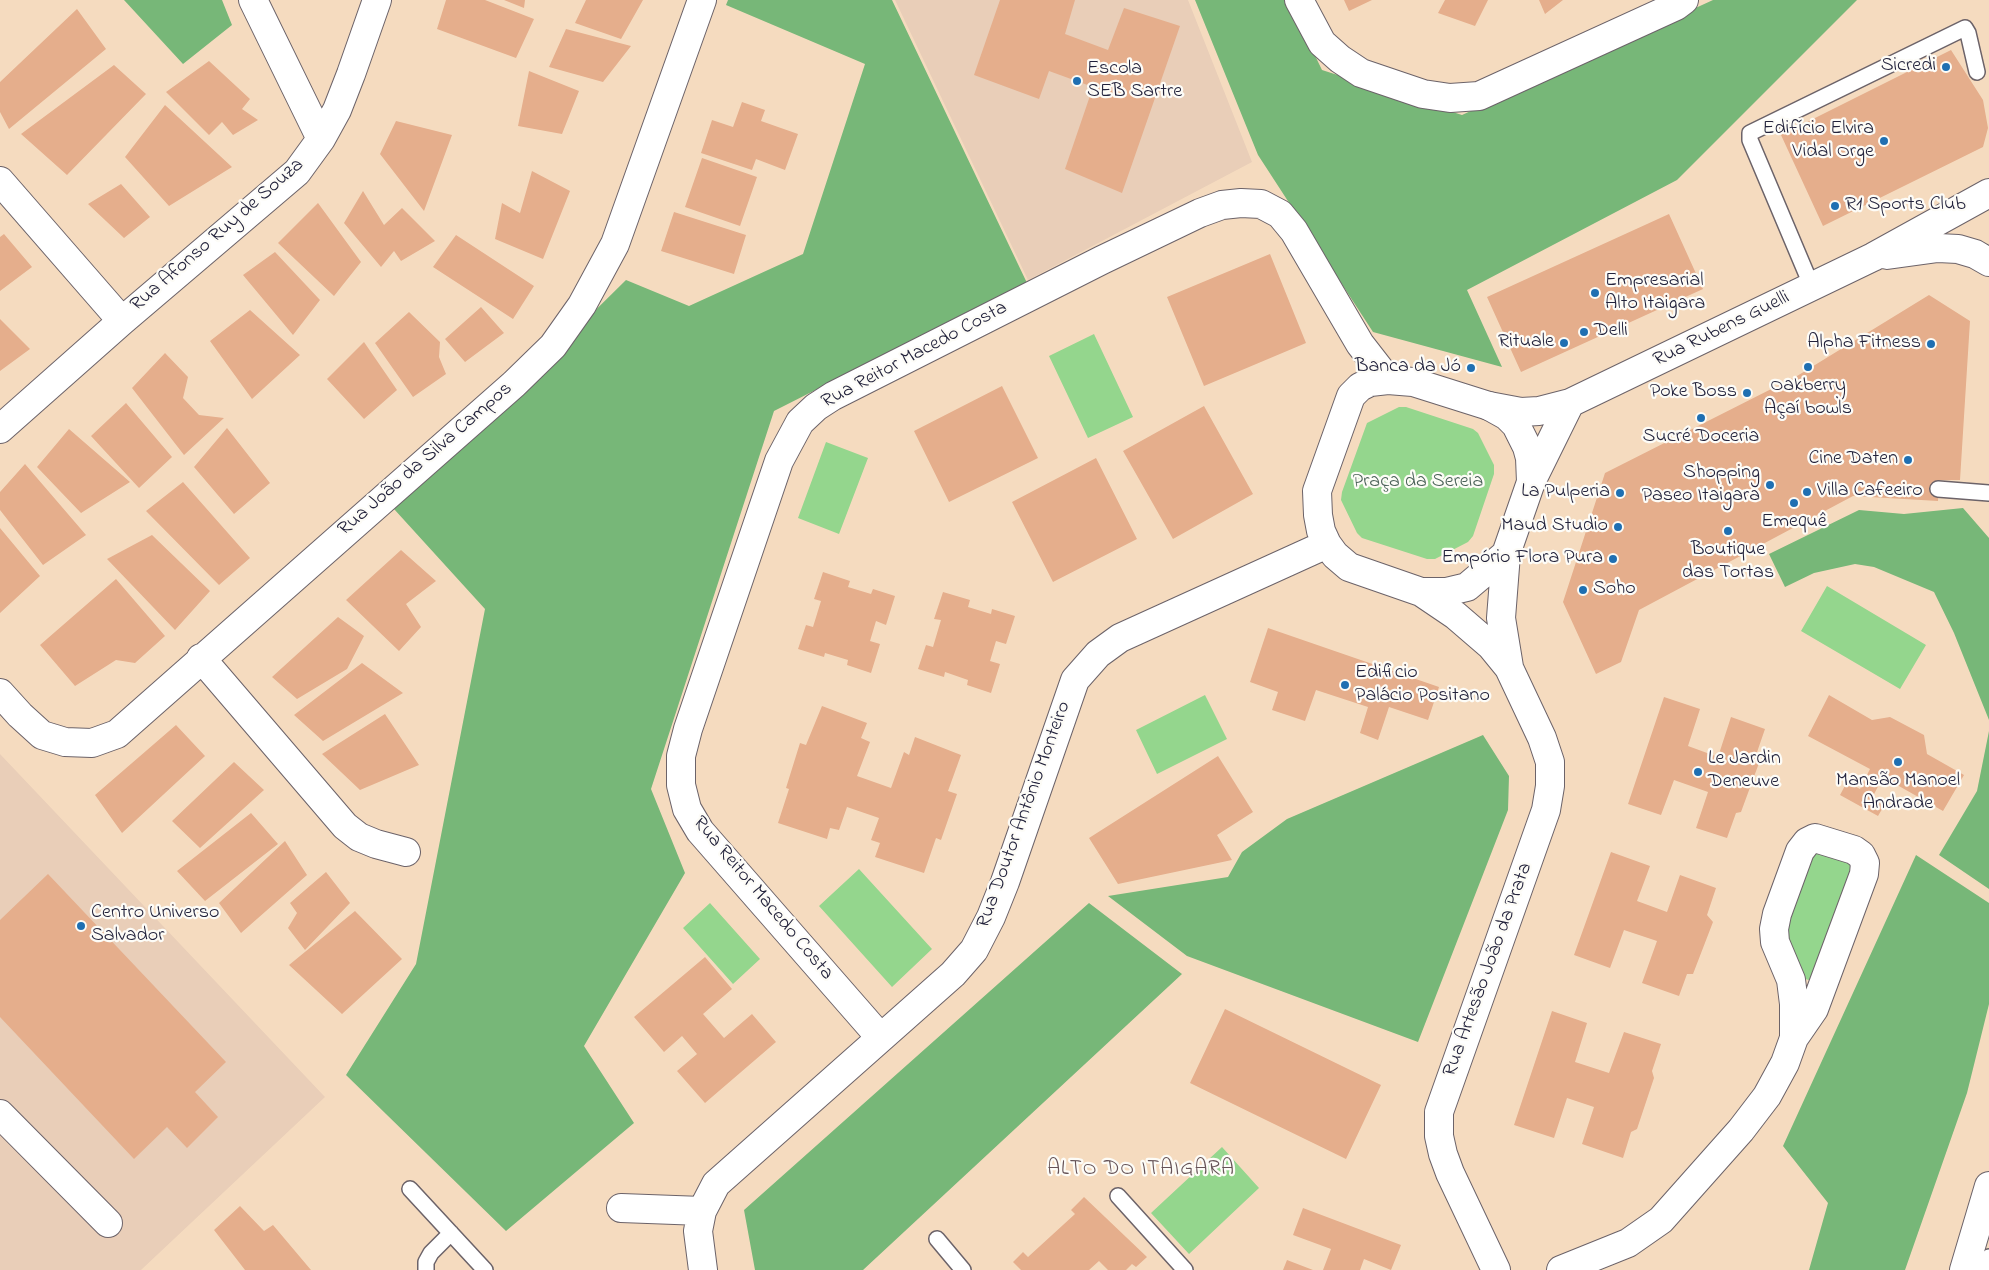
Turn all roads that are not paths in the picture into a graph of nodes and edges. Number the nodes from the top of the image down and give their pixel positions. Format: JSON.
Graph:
{"nodes":[{"id":1,"x":253,"y":0,"type":"edge"},
{"id":2,"x":376,"y":0,"type":"edge"},
{"id":3,"x":702,"y":0,"type":"edge"},
{"id":4,"x":1299,"y":0,"type":"edge"},
{"id":5,"x":1684,"y":0,"type":"edge"},
{"id":6,"x":1977,"y":72,"type":"dead end"},
{"id":7,"x":321,"y":139,"type":"junction"},
{"id":8,"x":0,"y":182,"type":"edge"},
{"id":9,"x":1989,"y":193,"type":"edge"},
{"id":10,"x":1873,"y":257,"type":"junction"},
{"id":11,"x":1989,"y":262,"type":"edge"},
{"id":12,"x":1812,"y":286,"type":"junction"},
{"id":13,"x":122,"y":321,"type":"junction"},
{"id":14,"x":1388,"y":380,"type":"junction"},
{"id":15,"x":1570,"y":403,"type":"junction"},
{"id":16,"x":1490,"y":406,"type":"junction"},
{"id":17,"x":0,"y":430,"type":"edge"},
{"id":18,"x":1531,"y":482,"type":"junction"},
{"id":19,"x":1938,"y":489,"type":"dead end"},
{"id":20,"x":1989,"y":493,"type":"edge"},
{"id":21,"x":1327,"y":544,"type":"junction"},
{"id":22,"x":1506,"y":554,"type":"junction"},
{"id":23,"x":1421,"y":592,"type":"junction"},
{"id":24,"x":201,"y":658,"type":"junction"},
{"id":25,"x":1509,"y":668,"type":"junction"},
{"id":26,"x":0,"y":693,"type":"edge"},
{"id":27,"x":406,"y":852,"type":"dead end"},
{"id":28,"x":880,"y":1037,"type":"junction"},
{"id":29,"x":1794,"y":1038,"type":"junction"},
{"id":30,"x":0,"y":1114,"type":"edge"},
{"id":31,"x":1989,"y":1186,"type":"edge"},
{"id":32,"x":410,"y":1189,"type":"dead end"},
{"id":33,"x":1118,"y":1196,"type":"dead end"},
{"id":34,"x":620,"y":1208,"type":"dead end"},
{"id":35,"x":702,"y":1211,"type":"junction"},
{"id":36,"x":108,"y":1223,"type":"dead end"},
{"id":37,"x":451,"y":1233,"type":"junction"},
{"id":38,"x":936,"y":1239,"type":"dead end"},
{"id":39,"x":1989,"y":1257,"type":"edge"},
{"id":40,"x":426,"y":1270,"type":"edge"},
{"id":41,"x":486,"y":1270,"type":"edge"},
{"id":42,"x":703,"y":1270,"type":"edge"},
{"id":43,"x":963,"y":1270,"type":"edge"},
{"id":44,"x":1185,"y":1270,"type":"edge"},
{"id":45,"x":1496,"y":1270,"type":"edge"},
{"id":46,"x":1561,"y":1270,"type":"edge"},
{"id":47,"x":1964,"y":1270,"type":"edge"},
{"id":48,"x":1985,"y":1270,"type":"edge"}],
"edges":[{"from":1,"to":7,"type":"street"},
{"from":2,"to":7,"type":"street","name":"Rua Afonso Ruy de Souza"},
{"from":3,"to":24,"type":"street","name":"Rua João da Silva Campos"},
{"from":4,"to":5,"type":"street"},
{"from":6,"to":12,"type":"lane"},
{"from":7,"to":13,"type":"street","name":"Rua Afonso Ruy de Souza"},
{"from":8,"to":13,"type":"street"},
{"from":9,"to":10,"type":"street","name":"Rua Rubens Guelli"},
{"from":10,"to":11,"type":"street","name":"Rua Rubens Guelli"},
{"from":10,"to":12,"type":"street","name":"Rua Rubens Guelli"},
{"from":12,"to":15,"type":"street","name":"Rua Rubens Guelli"},
{"from":13,"to":17,"type":"street","name":"Rua Afonso Ruy de Souza"},
{"from":14,"to":16,"type":"street"},
{"from":14,"to":21,"type":"street"},
{"from":14,"to":28,"type":"street","name":"Rua Reitor Macedo Costa"},
{"from":15,"to":16,"type":"street","name":"Rua Rubens Guelli"},
{"from":15,"to":18,"type":"street"},
{"from":16,"to":18,"type":"street"},
{"from":18,"to":22,"type":"street","name":"Rua Artesão João da Prata"},
{"from":19,"to":20,"type":"lane"},
{"from":21,"to":23,"type":"street"},
{"from":21,"to":28,"type":"street","name":"Rua Doutor Antônio Monteiro"},
{"from":22,"to":23,"type":"street"},
{"from":22,"to":25,"type":"street","name":"Rua Artesão João da Prata"},
{"from":23,"to":25,"type":"street","name":"Rua Artesão João da Prata"},
{"from":24,"to":26,"type":"street","name":"Rua João da Silva Campos"},
{"from":24,"to":27,"type":"street"},
{"from":25,"to":45,"type":"street","name":"Rua Artesão João da Prata"},
{"from":28,"to":35,"type":"street","name":"Rua Doutor Antônio Monteiro"},
{"from":29,"to":29,"type":"street"},
{"from":29,"to":46,"type":"street"},
{"from":30,"to":36,"type":"street"},
{"from":31,"to":47,"type":"street"},
{"from":32,"to":37,"type":"lane"},
{"from":33,"to":44,"type":"lane"},
{"from":34,"to":35,"type":"street"},
{"from":35,"to":42,"type":"street","name":"Rua Doutor Antônio Monteiro"},
{"from":37,"to":40,"type":"lane"},
{"from":37,"to":41,"type":"lane"},
{"from":38,"to":43,"type":"lane"},
{"from":39,"to":48,"type":"lane"}]}
